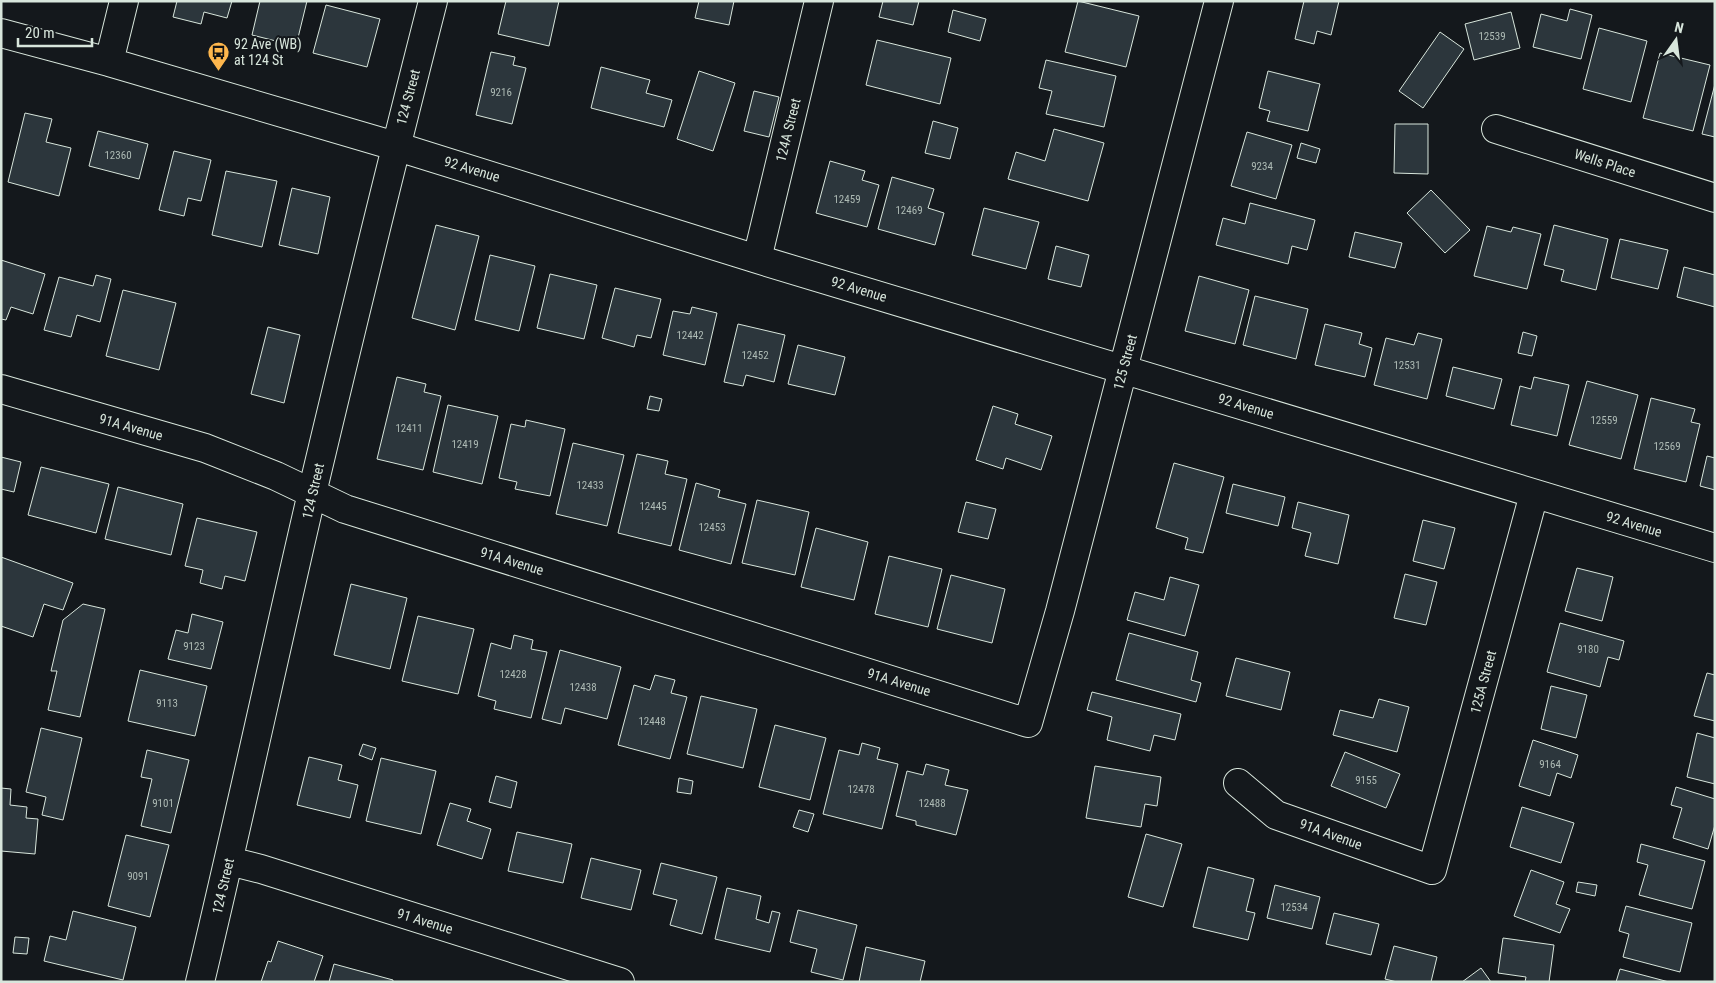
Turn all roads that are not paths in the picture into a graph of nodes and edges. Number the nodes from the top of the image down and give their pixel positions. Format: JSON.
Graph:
{"nodes":[{"id":1,"x":124,"y":1,"type":"edge"},
{"id":2,"x":433,"y":1,"type":"edge"},
{"id":3,"x":819,"y":1,"type":"edge"},
{"id":4,"x":1220,"y":1,"type":"edge"},
{"id":5,"x":1,"y":34,"type":"edge"},
{"id":6,"x":109,"y":62,"type":"junction"},
{"id":7,"x":1496,"y":129,"type":"dead end"},
{"id":8,"x":395,"y":146,"type":"junction"},
{"id":9,"x":1715,"y":198,"type":"edge"},
{"id":10,"x":757,"y":259,"type":"junction"},
{"id":11,"x":1124,"y":369,"type":"junction"},
{"id":12,"x":1,"y":389,"type":"edge"},
{"id":13,"x":312,"y":494,"type":"junction"},
{"id":14,"x":1534,"y":494,"type":"junction"},
{"id":15,"x":1715,"y":548,"type":"edge"},
{"id":16,"x":1028,"y":722,"type":"joint"},
{"id":17,"x":1238,"y":784,"type":"dead end"},
{"id":18,"x":229,"y":861,"type":"junction"},
{"id":19,"x":1432,"y":870,"type":"joint"},
{"id":20,"x":200,"y":982,"type":"edge"},
{"id":21,"x":620,"y":982,"type":"edge"}],
"edges":[{"from":1,"to":6,"type":"street"},
{"from":2,"to":8,"type":"street","name":"124 Street"},
{"from":3,"to":10,"type":"street","name":"124A Street"},
{"from":4,"to":11,"type":"street","name":"125 Street"},
{"from":5,"to":6,"type":"street","name":"92 Avenue"},
{"from":6,"to":8,"type":"street","name":"92 Avenue"},
{"from":7,"to":9,"type":"street","name":"Wells Place"},
{"from":8,"to":10,"type":"street","name":"92 Avenue"},
{"from":8,"to":13,"type":"street","name":"124 Street"},
{"from":10,"to":11,"type":"street","name":"92 Avenue"},
{"from":11,"to":14,"type":"street","name":"92 Avenue"},
{"from":11,"to":16,"type":"street","name":"125 Street"},
{"from":12,"to":13,"type":"street","name":"91A Avenue"},
{"from":13,"to":16,"type":"street","name":"91A Avenue"},
{"from":13,"to":18,"type":"street","name":"124 Street"},
{"from":14,"to":15,"type":"street","name":"92 Avenue"},
{"from":14,"to":19,"type":"street","name":"125A Street"},
{"from":17,"to":19,"type":"street","name":"91A Avenue"},
{"from":18,"to":20,"type":"street","name":"124 Street"},
{"from":18,"to":21,"type":"street","name":"91 Avenue"}]}
